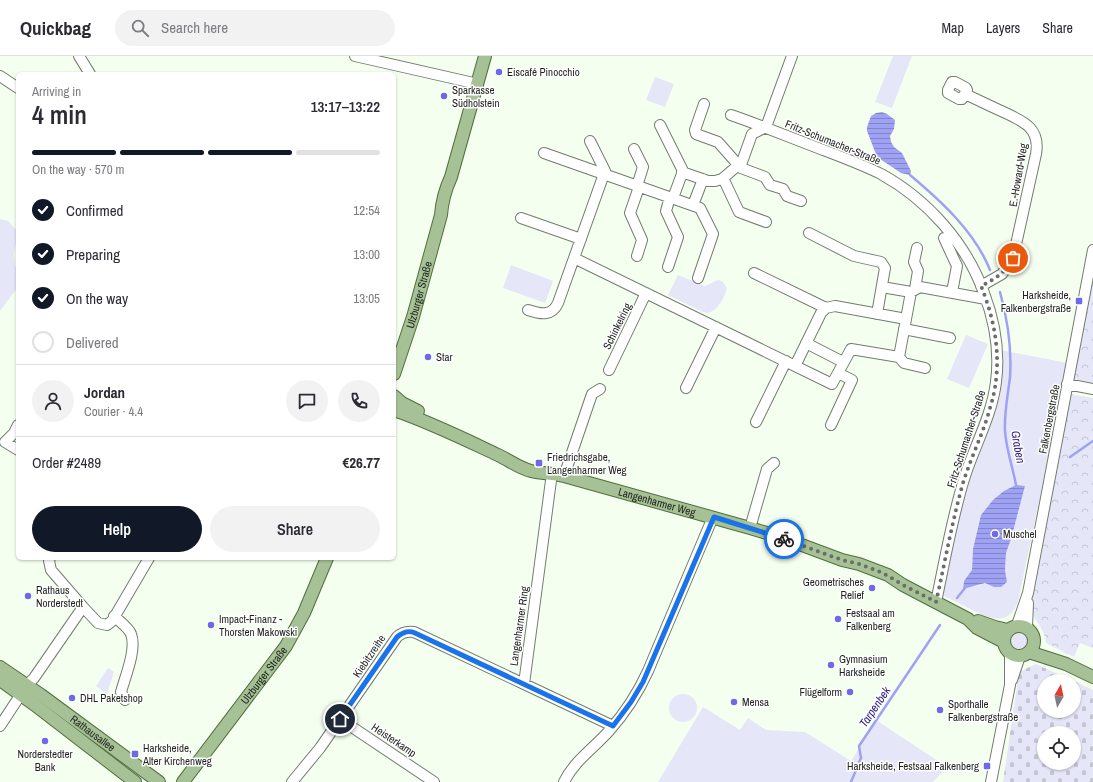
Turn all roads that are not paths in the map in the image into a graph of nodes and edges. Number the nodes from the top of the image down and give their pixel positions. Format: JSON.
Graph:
{"nodes":[{"id":1,"x":79,"y":56,"type":"edge"},
{"id":2,"x":355,"y":56,"type":"edge"},
{"id":3,"x":485,"y":56,"type":"edge"},
{"id":4,"x":792,"y":56,"type":"edge"},
{"id":5,"x":85,"y":72,"type":"edge"},
{"id":6,"x":0,"y":76,"type":"edge"},
{"id":7,"x":478,"y":84,"type":"junction"},
{"id":8,"x":16,"y":87,"type":"edge"},
{"id":9,"x":965,"y":94,"type":"dead end"},
{"id":10,"x":704,"y":104,"type":"dead end"},
{"id":11,"x":731,"y":115,"type":"dead end"},
{"id":12,"x":660,"y":125,"type":"dead end"},
{"id":13,"x":766,"y":127,"type":"junction"},
{"id":14,"x":590,"y":141,"type":"dead end"},
{"id":15,"x":634,"y":149,"type":"dead end"},
{"id":16,"x":544,"y":154,"type":"dead end"},
{"id":17,"x":738,"y":165,"type":"junction"},
{"id":18,"x":682,"y":172,"type":"junction"},
{"id":19,"x":603,"y":174,"type":"junction"},
{"id":20,"x":723,"y":178,"type":"junction"},
{"id":21,"x":703,"y":179,"type":"junction"},
{"id":22,"x":638,"y":186,"type":"junction"},
{"id":23,"x":672,"y":198,"type":"junction"},
{"id":24,"x":801,"y":201,"type":"dead end"},
{"id":25,"x":694,"y":205,"type":"junction"},
{"id":26,"x":521,"y":218,"type":"dead end"},
{"id":27,"x":766,"y":222,"type":"dead end"},
{"id":28,"x":809,"y":233,"type":"dead end"},
{"id":29,"x":944,"y":238,"type":"dead end"},
{"id":30,"x":581,"y":239,"type":"junction"},
{"id":31,"x":917,"y":248,"type":"dead end"},
{"id":32,"x":1093,"y":250,"type":"edge"},
{"id":33,"x":637,"y":256,"type":"dead end"},
{"id":34,"x":574,"y":258,"type":"junction"},
{"id":35,"x":668,"y":267,"type":"dead end"},
{"id":36,"x":754,"y":273,"type":"dead end"},
{"id":37,"x":698,"y":278,"type":"dead end"},
{"id":38,"x":981,"y":286,"type":"junction"},
{"id":39,"x":882,"y":287,"type":"junction"},
{"id":40,"x":913,"y":290,"type":"junction"},
{"id":41,"x":952,"y":292,"type":"junction"},
{"id":42,"x":646,"y":293,"type":"junction"},
{"id":43,"x":986,"y":299,"type":"junction"},
{"id":44,"x":826,"y":308,"type":"junction"},
{"id":45,"x":528,"y":310,"type":"dead end"},
{"id":46,"x":877,"y":314,"type":"junction"},
{"id":47,"x":906,"y":319,"type":"junction"},
{"id":48,"x":716,"y":327,"type":"junction"},
{"id":49,"x":904,"y":329,"type":"junction"},
{"id":50,"x":950,"y":338,"type":"dead end"},
{"id":51,"x":806,"y":343,"type":"junction"},
{"id":52,"x":899,"y":357,"type":"junction"},
{"id":53,"x":786,"y":361,"type":"junction"},
{"id":54,"x":843,"y":362,"type":"junction"},
{"id":55,"x":795,"y":366,"type":"junction"},
{"id":56,"x":396,"y":368,"type":"edge"},
{"id":57,"x":925,"y":368,"type":"dead end"},
{"id":58,"x":609,"y":370,"type":"dead end"},
{"id":59,"x":838,"y":373,"type":"junction"},
{"id":60,"x":1068,"y":384,"type":"junction"},
{"id":61,"x":686,"y":388,"type":"dead end"},
{"id":62,"x":600,"y":389,"type":"dead end"},
{"id":63,"x":1093,"y":390,"type":"edge"},
{"id":64,"x":396,"y":398,"type":"edge"},
{"id":65,"x":396,"y":411,"type":"edge"},
{"id":66,"x":756,"y":422,"type":"dead end"},
{"id":67,"x":831,"y":425,"type":"dead end"},
{"id":68,"x":16,"y":429,"type":"edge"},
{"id":69,"x":454,"y":434,"type":"junction"},
{"id":70,"x":16,"y":449,"type":"edge"},
{"id":71,"x":774,"y":463,"type":"dead end"},
{"id":72,"x":552,"y":473,"type":"junction"},
{"id":73,"x":564,"y":476,"type":"junction"},
{"id":74,"x":714,"y":517,"type":"junction"},
{"id":75,"x":750,"y":528,"type":"junction"},
{"id":76,"x":49,"y":560,"type":"edge"},
{"id":77,"x":148,"y":560,"type":"edge"},
{"id":78,"x":326,"y":560,"type":"edge"},
{"id":79,"x":936,"y":602,"type":"junction"},
{"id":80,"x":83,"y":607,"type":"junction"},
{"id":81,"x":114,"y":616,"type":"junction"},
{"id":82,"x":968,"y":619,"type":"junction"},
{"id":83,"x":1017,"y":627,"type":"junction"},
{"id":84,"x":1004,"y":642,"type":"junction"},
{"id":85,"x":1023,"y":651,"type":"junction"},
{"id":86,"x":0,"y":667,"type":"edge"},
{"id":87,"x":1093,"y":677,"type":"edge"},
{"id":88,"x":0,"y":680,"type":"edge"},
{"id":89,"x":524,"y":684,"type":"junction"},
{"id":90,"x":24,"y":689,"type":"junction"},
{"id":91,"x":125,"y":700,"type":"dead end"},
{"id":92,"x":340,"y":719,"type":"junction"},
{"id":93,"x":0,"y":726,"type":"edge"},
{"id":94,"x":613,"y":726,"type":"junction"},
{"id":95,"x":136,"y":782,"type":"edge"},
{"id":96,"x":159,"y":782,"type":"edge"},
{"id":97,"x":184,"y":782,"type":"edge"},
{"id":98,"x":292,"y":782,"type":"edge"},
{"id":99,"x":434,"y":782,"type":"edge"},
{"id":100,"x":564,"y":782,"type":"edge"},
{"id":101,"x":991,"y":782,"type":"edge"}],
"edges":[{"from":1,"to":5,"type":"street"},
{"from":2,"to":7,"type":"street"},
{"from":3,"to":7,"type":"main road","name":"Ulzburger Straße"},
{"from":4,"to":13,"type":"street"},
{"from":6,"to":8,"type":"street"},
{"from":7,"to":56,"type":"main road","name":"Ulzburger Straße"},
{"from":9,"to":38,"type":"street","name":"E.-Howard-Weg"},
{"from":10,"to":17,"type":"street"},
{"from":11,"to":13,"type":"street","name":"Fritz-Schumacher-Straße"},
{"from":12,"to":18,"type":"street"},
{"from":13,"to":17,"type":"street"},
{"from":13,"to":38,"type":"street","name":"Fritz-Schumacher-Straße"},
{"from":14,"to":19,"type":"street"},
{"from":15,"to":22,"type":"street"},
{"from":16,"to":19,"type":"street"},
{"from":17,"to":20,"type":"street"},
{"from":17,"to":24,"type":"street"},
{"from":18,"to":21,"type":"street"},
{"from":18,"to":23,"type":"street"},
{"from":19,"to":22,"type":"street"},
{"from":19,"to":30,"type":"street"},
{"from":20,"to":21,"type":"street"},
{"from":20,"to":27,"type":"street"},
{"from":21,"to":25,"type":"street"},
{"from":22,"to":23,"type":"street"},
{"from":22,"to":33,"type":"street"},
{"from":23,"to":25,"type":"street"},
{"from":23,"to":35,"type":"street"},
{"from":25,"to":37,"type":"street"},
{"from":26,"to":30,"type":"street"},
{"from":28,"to":39,"type":"street"},
{"from":29,"to":41,"type":"street"},
{"from":30,"to":34,"type":"street"},
{"from":31,"to":40,"type":"street"},
{"from":32,"to":60,"type":"street","name":"Falkenbergstraße"},
{"from":34,"to":42,"type":"street"},
{"from":34,"to":45,"type":"street"},
{"from":36,"to":44,"type":"street"},
{"from":38,"to":43,"type":"street","name":"Fritz-Schumacher-Straße"},
{"from":39,"to":40,"type":"street"},
{"from":39,"to":46,"type":"street"},
{"from":40,"to":41,"type":"street"},
{"from":40,"to":47,"type":"street"},
{"from":41,"to":43,"type":"street"},
{"from":42,"to":48,"type":"street"},
{"from":42,"to":58,"type":"street","name":"Schinkelring"},
{"from":43,"to":79,"type":"street","name":"Fritz-Schumacher-Straße"},
{"from":44,"to":46,"type":"street"},
{"from":44,"to":51,"type":"street"},
{"from":46,"to":47,"type":"street"},
{"from":47,"to":49,"type":"street"},
{"from":48,"to":53,"type":"street"},
{"from":48,"to":61,"type":"street"},
{"from":49,"to":50,"type":"street"},
{"from":49,"to":52,"type":"street"},
{"from":51,"to":54,"type":"street"},
{"from":51,"to":55,"type":"street"},
{"from":52,"to":54,"type":"street"},
{"from":52,"to":57,"type":"street"},
{"from":53,"to":55,"type":"street"},
{"from":53,"to":66,"type":"street"},
{"from":54,"to":59,"type":"street"},
{"from":55,"to":59,"type":"street"},
{"from":59,"to":67,"type":"street"},
{"from":60,"to":63,"type":"street"},
{"from":60,"to":83,"type":"street","name":"Falkenbergstraße"},
{"from":62,"to":73,"type":"street"},
{"from":64,"to":69,"type":"main road","name":"Langenharmer Weg"},
{"from":65,"to":69,"type":"main road","name":"Langenharmer Weg"},
{"from":68,"to":70,"type":"street"},
{"from":69,"to":72,"type":"main road","name":"Langenharmer Weg"},
{"from":71,"to":75,"type":"street"},
{"from":72,"to":73,"type":"main road","name":"Langenharmer Weg"},
{"from":72,"to":89,"type":"street","name":"Langenharmer Ring"},
{"from":73,"to":74,"type":"main road","name":"Langenharmer Weg"},
{"from":74,"to":75,"type":"main road","name":"Langenharmer Weg"},
{"from":74,"to":94,"type":"street"},
{"from":75,"to":79,"type":"main road","name":"Langenharmer Weg"},
{"from":76,"to":80,"type":"street"},
{"from":77,"to":81,"type":"street"},
{"from":78,"to":97,"type":"main road","name":"Ulzburger Straße"},
{"from":79,"to":82,"type":"main road","name":"Langenharmer Weg"},
{"from":80,"to":81,"type":"street"},
{"from":80,"to":90,"type":"street"},
{"from":81,"to":91,"type":"street"},
{"from":82,"to":83,"type":"main road","name":"Langenharmer Weg"},
{"from":82,"to":84,"type":"main road","name":"Langenharmer Weg"},
{"from":83,"to":84,"type":"main road"},
{"from":83,"to":85,"type":"main road"},
{"from":84,"to":85,"type":"main road"},
{"from":85,"to":87,"type":"main road"},
{"from":85,"to":101,"type":"street"},
{"from":86,"to":90,"type":"main road","name":"Rathausallee"},
{"from":88,"to":90,"type":"main road","name":"Rathausallee"},
{"from":89,"to":92,"type":"street","name":"Kiebitzreihe"},
{"from":89,"to":94,"type":"street"},
{"from":90,"to":93,"type":"street"},
{"from":90,"to":95,"type":"main road","name":"Rathausallee"},
{"from":90,"to":96,"type":"main road","name":"Rathausallee"},
{"from":92,"to":98,"type":"street","name":"Kiebitzreihe"},
{"from":92,"to":99,"type":"street","name":"Heisterkamp"},
{"from":94,"to":100,"type":"street"}]}
